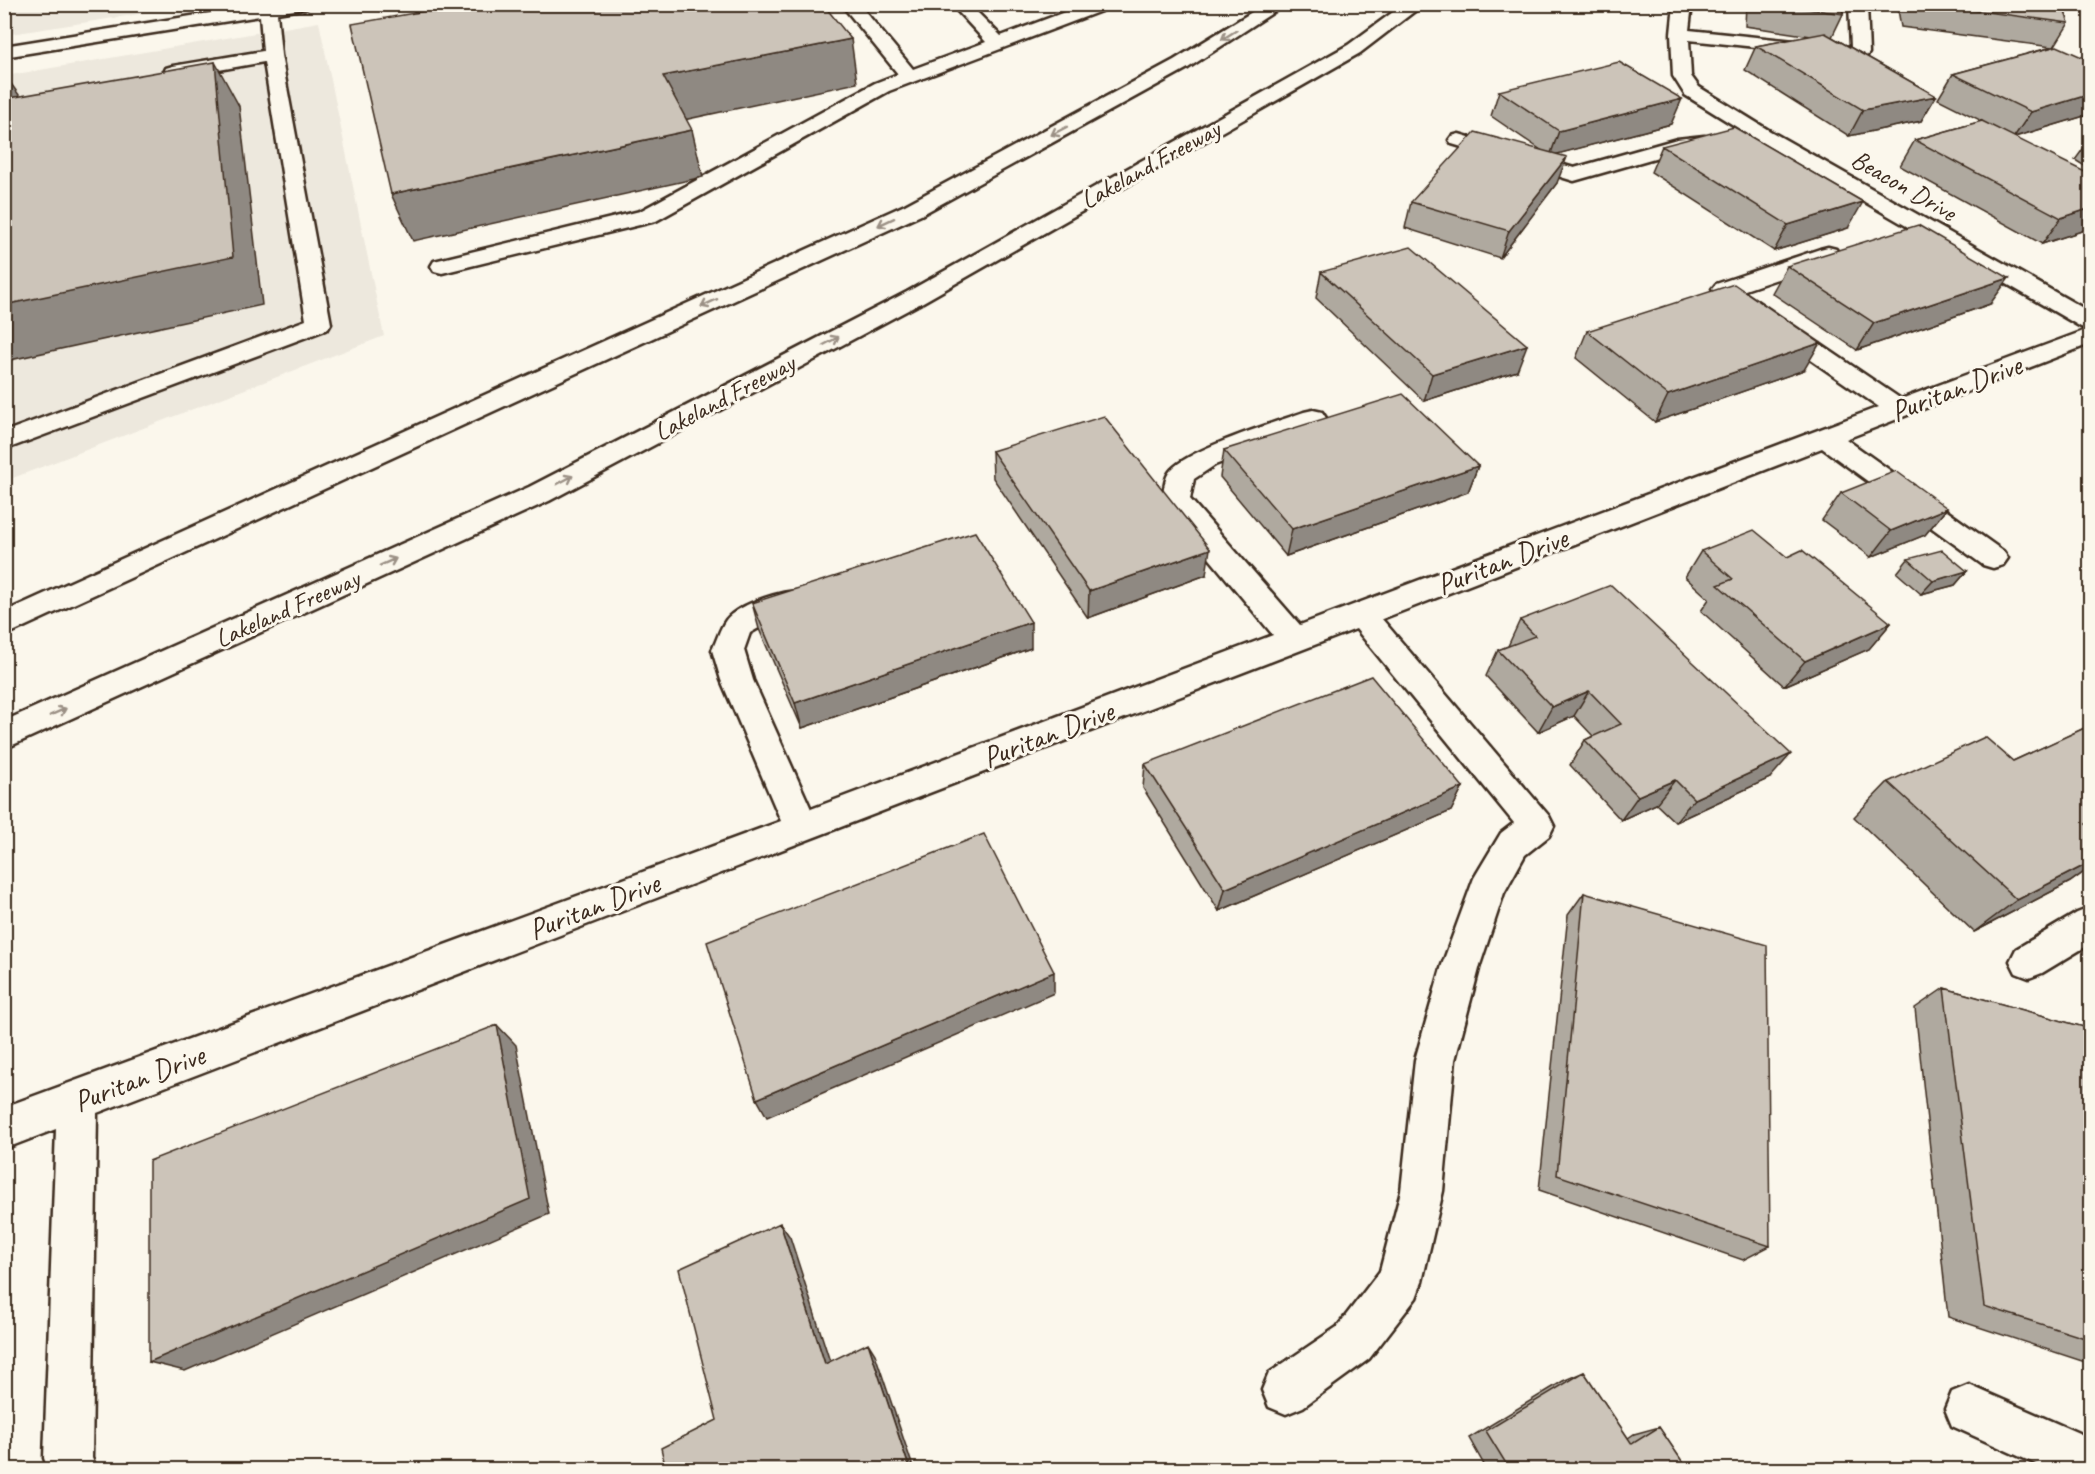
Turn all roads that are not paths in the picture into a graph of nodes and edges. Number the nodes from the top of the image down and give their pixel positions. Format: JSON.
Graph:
{"nodes":[{"id":1,"x":301,"y":4,"type":"edge"},
{"id":2,"x":849,"y":4,"type":"edge"},
{"id":3,"x":959,"y":4,"type":"edge"},
{"id":4,"x":1103,"y":4,"type":"edge"},
{"id":5,"x":1278,"y":4,"type":"edge"},
{"id":6,"x":1416,"y":4,"type":"edge"},
{"id":7,"x":1683,"y":4,"type":"edge"},
{"id":8,"x":1858,"y":4,"type":"edge"},
{"id":9,"x":268,"y":10,"type":"junction"},
{"id":10,"x":1680,"y":34,"type":"junction"},
{"id":11,"x":998,"y":44,"type":"junction"},
{"id":12,"x":4,"y":52,"type":"edge"},
{"id":13,"x":272,"y":55,"type":"junction"},
{"id":14,"x":156,"y":75,"type":"edge"},
{"id":15,"x":910,"y":77,"type":"junction"},
{"id":16,"x":1763,"y":135,"type":"junction"},
{"id":17,"x":1459,"y":140,"type":"dead end"},
{"id":18,"x":1918,"y":225,"type":"junction"},
{"id":19,"x":1886,"y":236,"type":"edge"},
{"id":20,"x":1854,"y":246,"type":"edge"},
{"id":21,"x":442,"y":266,"type":"dead end"},
{"id":22,"x":2091,"y":322,"type":"edge"},
{"id":23,"x":2091,"y":336,"type":"edge"},
{"id":24,"x":1900,"y":410,"type":"junction"},
{"id":25,"x":1313,"y":418,"type":"dead end"},
{"id":26,"x":1826,"y":438,"type":"junction"},
{"id":27,"x":4,"y":442,"type":"edge"},
{"id":28,"x":1993,"y":558,"type":"dead end"},
{"id":29,"x":821,"y":592,"type":"edge"},
{"id":30,"x":1362,"y":615,"type":"junction"},
{"id":31,"x":4,"y":625,"type":"edge"},
{"id":32,"x":1295,"y":640,"type":"junction"},
{"id":33,"x":4,"y":736,"type":"edge"},
{"id":34,"x":802,"y":828,"type":"junction"},
{"id":35,"x":2091,"y":925,"type":"edge"},
{"id":36,"x":2029,"y":961,"type":"dead end"},
{"id":37,"x":77,"y":1101,"type":"junction"},
{"id":38,"x":4,"y":1128,"type":"edge"},
{"id":39,"x":1286,"y":1390,"type":"dead end"},
{"id":40,"x":1969,"y":1409,"type":"dead end"},
{"id":41,"x":2091,"y":1463,"type":"edge"},
{"id":42,"x":73,"y":1470,"type":"edge"}],
"edges":[{"from":1,"to":9,"type":"main road"},
{"from":2,"to":15,"type":"main road"},
{"from":3,"to":11,"type":"main road"},
{"from":4,"to":11,"type":"main road"},
{"from":5,"to":31,"type":"main road","one_way":true},
{"from":33,"to":6,"type":"main road","name":"Lakeland Freeway","one_way":true},
{"from":7,"to":10,"type":"main road"},
{"from":8,"to":10,"type":"main road"},
{"from":9,"to":12,"type":"main road"},
{"from":9,"to":13,"type":"main road"},
{"from":10,"to":16,"type":"main road","name":"Beacon Drive"},
{"from":11,"to":15,"type":"main road"},
{"from":13,"to":14,"type":"main road"},
{"from":13,"to":27,"type":"main road"},
{"from":15,"to":21,"type":"main road"},
{"from":16,"to":17,"type":"main road"},
{"from":16,"to":18,"type":"main road","name":"Beacon Drive"},
{"from":18,"to":19,"type":"main road"},
{"from":18,"to":22,"type":"main road","name":"Beacon Drive"},
{"from":20,"to":24,"type":"main road"},
{"from":23,"to":24,"type":"main road","name":"Puritan Drive"},
{"from":24,"to":26,"type":"main road","name":"Puritan Drive"},
{"from":25,"to":32,"type":"main road"},
{"from":26,"to":28,"type":"main road"},
{"from":26,"to":30,"type":"main road","name":"Puritan Drive"},
{"from":29,"to":34,"type":"main road"},
{"from":30,"to":32,"type":"main road","name":"Puritan Drive"},
{"from":30,"to":39,"type":"main road"},
{"from":32,"to":34,"type":"main road","name":"Puritan Drive"},
{"from":34,"to":37,"type":"main road","name":"Puritan Drive"},
{"from":35,"to":36,"type":"main road"},
{"from":37,"to":38,"type":"main road","name":"Puritan Drive"},
{"from":37,"to":42,"type":"main road"},
{"from":40,"to":41,"type":"main road"}]}
